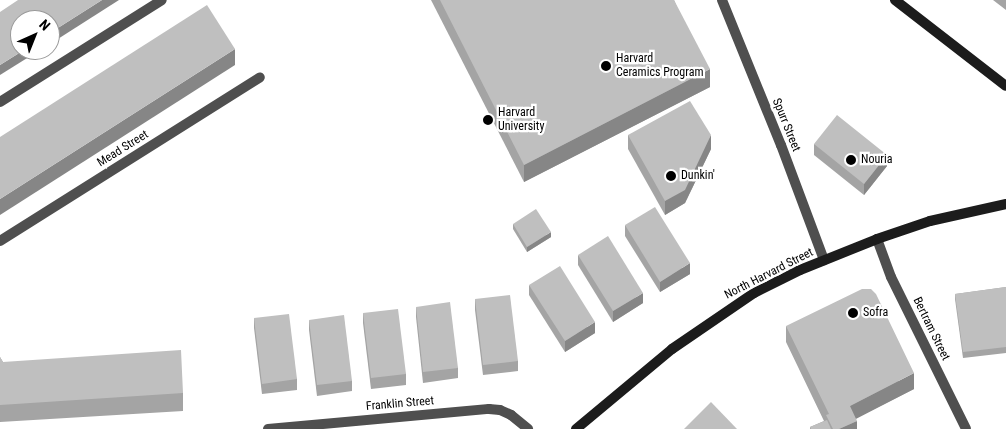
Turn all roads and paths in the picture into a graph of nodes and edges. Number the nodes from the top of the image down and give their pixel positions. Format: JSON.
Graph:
{"nodes":[{"id":1,"x":162,"y":0,"type":"edge"},
{"id":2,"x":722,"y":0,"type":"edge"},
{"id":3,"x":895,"y":0,"type":"edge"},
{"id":4,"x":260,"y":78,"type":"dead end"},
{"id":5,"x":1006,"y":86,"type":"edge"},
{"id":6,"x":0,"y":102,"type":"edge"},
{"id":7,"x":1006,"y":204,"type":"edge"},
{"id":8,"x":877,"y":239,"type":"junction"},
{"id":9,"x":0,"y":241,"type":"edge"},
{"id":10,"x":824,"y":260,"type":"junction"},
{"id":11,"x":268,"y":429,"type":"edge"},
{"id":12,"x":528,"y":429,"type":"edge"},
{"id":13,"x":576,"y":429,"type":"edge"},
{"id":14,"x":966,"y":429,"type":"edge"}],
"edges":[{"from":1,"to":6,"type":"street"},
{"from":2,"to":10,"type":"street","name":"Spurr Street"},
{"from":3,"to":5,"type":"main road"},
{"from":4,"to":9,"type":"street","name":"Mead Street"},
{"from":7,"to":8,"type":"main road","name":"North Harvard Street"},
{"from":8,"to":10,"type":"main road","name":"North Harvard Street"},
{"from":8,"to":14,"type":"street","name":"Bertram Street"},
{"from":10,"to":13,"type":"main road","name":"North Harvard Street"},
{"from":11,"to":12,"type":"street","name":"Franklin Street"}]}
